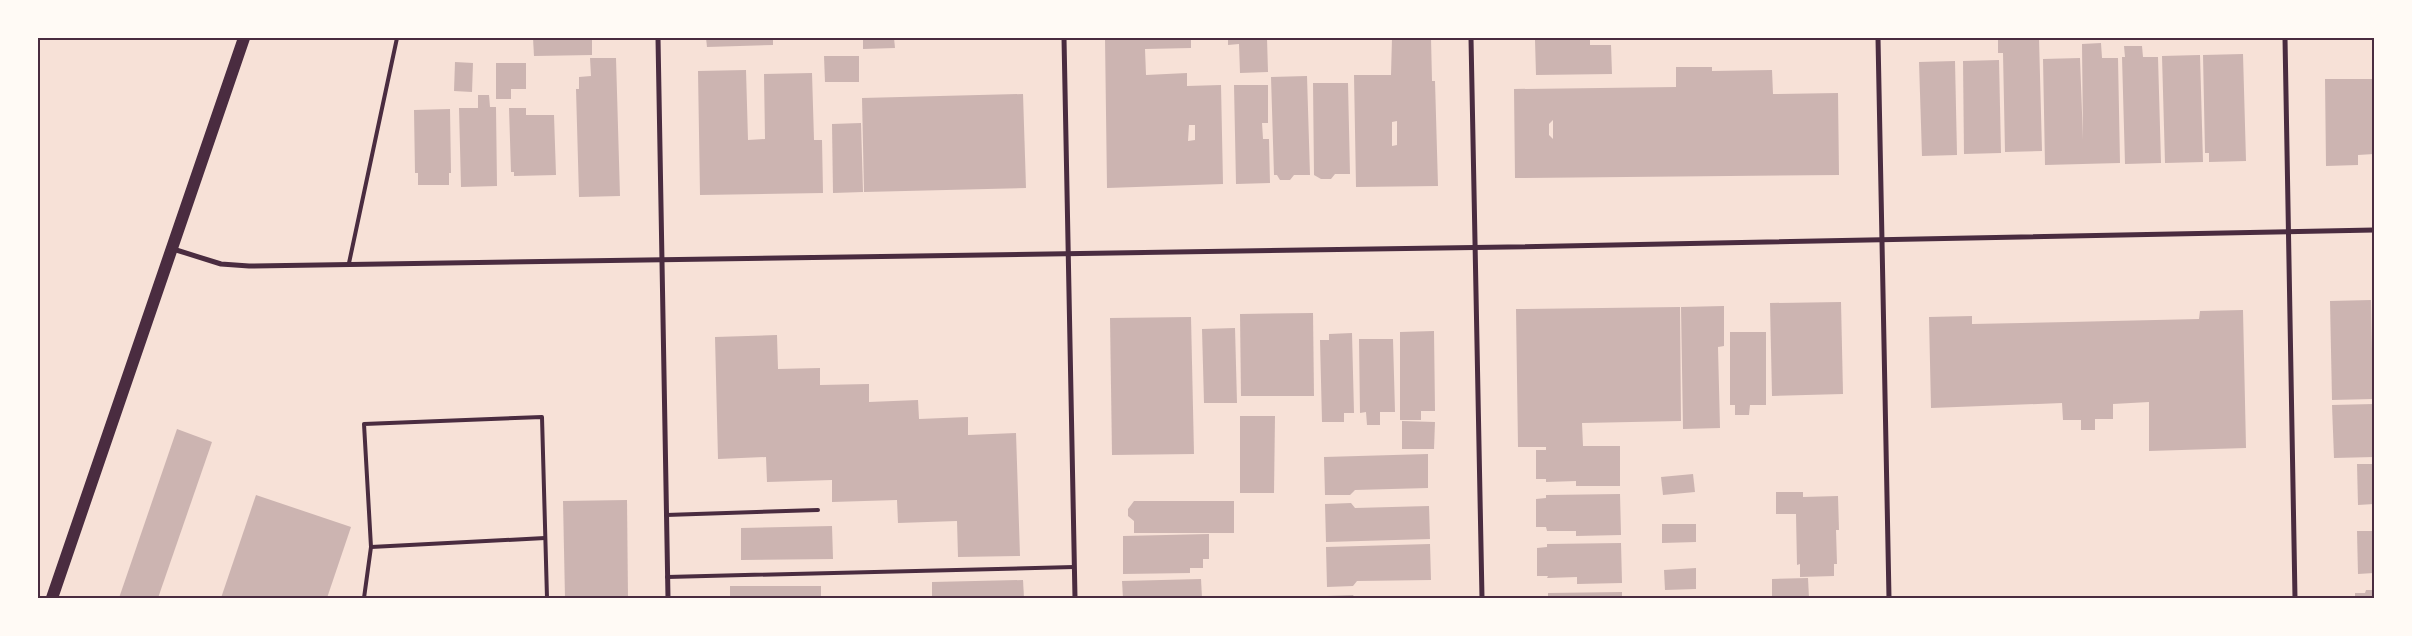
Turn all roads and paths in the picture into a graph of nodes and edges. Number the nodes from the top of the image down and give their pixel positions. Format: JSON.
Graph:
{"nodes":[{"id":1,"x":244,"y":38,"type":"edge"},
{"id":2,"x":397,"y":38,"type":"edge"},
{"id":3,"x":658,"y":38,"type":"edge"},
{"id":4,"x":1064,"y":38,"type":"edge"},
{"id":5,"x":1471,"y":38,"type":"edge"},
{"id":6,"x":1878,"y":38,"type":"edge"},
{"id":7,"x":2285,"y":38,"type":"edge"},
{"id":8,"x":2374,"y":230,"type":"edge"},
{"id":9,"x":2288,"y":232,"type":"junction"},
{"id":10,"x":1882,"y":239,"type":"junction"},
{"id":11,"x":1475,"y":246,"type":"junction"},
{"id":12,"x":172,"y":249,"type":"junction"},
{"id":13,"x":1068,"y":253,"type":"junction"},
{"id":14,"x":662,"y":261,"type":"junction"},
{"id":15,"x":349,"y":263,"type":"junction"},
{"id":16,"x":818,"y":510,"type":"dead end"},
{"id":17,"x":666,"y":515,"type":"junction"},
{"id":18,"x":545,"y":538,"type":"junction"},
{"id":19,"x":371,"y":547,"type":"junction"},
{"id":20,"x":1074,"y":567,"type":"junction"},
{"id":21,"x":667,"y":577,"type":"junction"},
{"id":22,"x":52,"y":598,"type":"edge"},
{"id":23,"x":364,"y":598,"type":"edge"},
{"id":24,"x":547,"y":598,"type":"edge"},
{"id":25,"x":668,"y":598,"type":"edge"},
{"id":26,"x":1075,"y":598,"type":"edge"},
{"id":27,"x":1482,"y":598,"type":"edge"},
{"id":28,"x":1889,"y":598,"type":"edge"},
{"id":29,"x":2295,"y":598,"type":"edge"}],
"edges":[{"from":1,"to":12,"type":"main road"},
{"from":2,"to":15,"type":"lane"},
{"from":3,"to":14,"type":"street"},
{"from":4,"to":13,"type":"street"},
{"from":5,"to":11,"type":"street"},
{"from":6,"to":10,"type":"street"},
{"from":7,"to":9,"type":"street"},
{"from":8,"to":9,"type":"street"},
{"from":9,"to":10,"type":"street"},
{"from":9,"to":29,"type":"street"},
{"from":10,"to":11,"type":"street"},
{"from":10,"to":28,"type":"street"},
{"from":11,"to":13,"type":"street"},
{"from":11,"to":27,"type":"street"},
{"from":12,"to":15,"type":"street"},
{"from":12,"to":22,"type":"main road"},
{"from":13,"to":14,"type":"street"},
{"from":13,"to":20,"type":"street"},
{"from":14,"to":15,"type":"street"},
{"from":14,"to":17,"type":"street"},
{"from":16,"to":17,"type":"lane"},
{"from":17,"to":21,"type":"street"},
{"from":18,"to":19,"type":"lane"},
{"from":18,"to":19,"type":"lane"},
{"from":18,"to":24,"type":"lane"},
{"from":19,"to":23,"type":"lane"},
{"from":20,"to":21,"type":"lane"},
{"from":20,"to":26,"type":"street"},
{"from":21,"to":25,"type":"street"}]}
